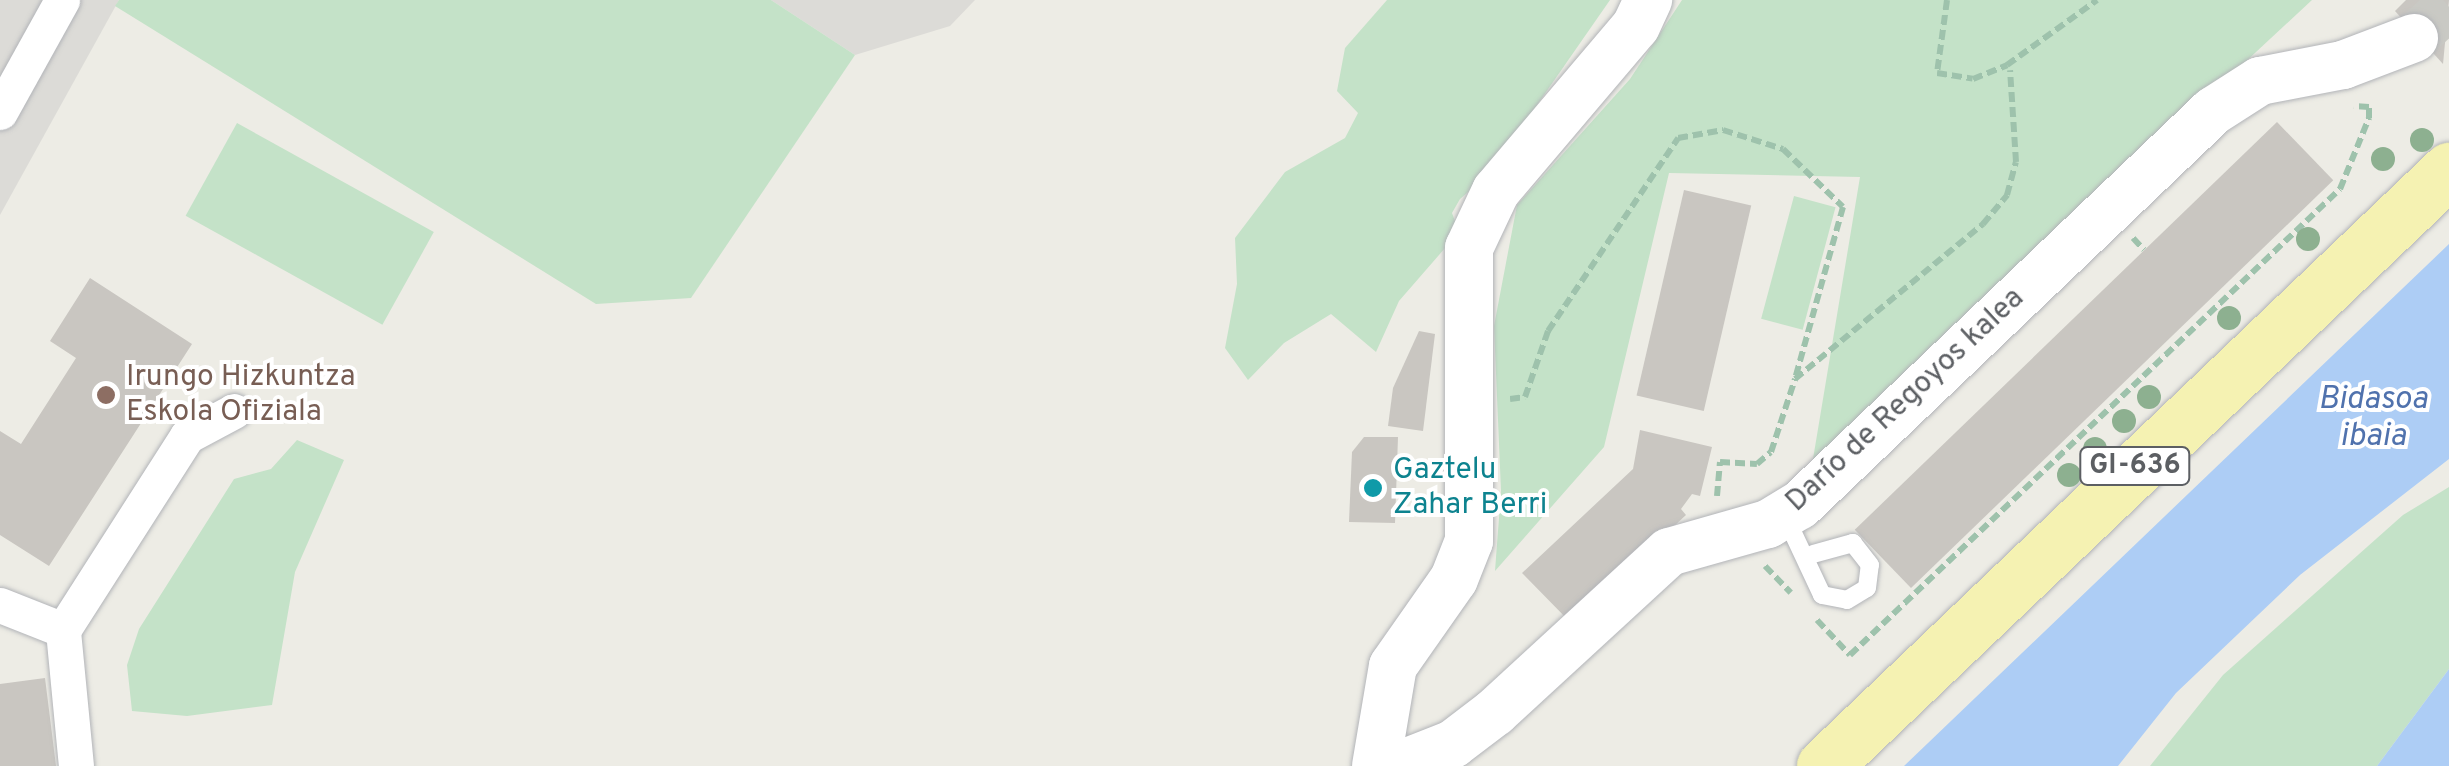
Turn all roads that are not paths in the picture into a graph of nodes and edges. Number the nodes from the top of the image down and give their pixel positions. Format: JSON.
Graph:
{"nodes":[{"id":1,"x":62,"y":0,"type":"edge"},
{"id":2,"x":1648,"y":0,"type":"edge"},
{"id":3,"x":2414,"y":38,"type":"tunnel mouth"},
{"id":4,"x":0,"y":112,"type":"edge"},
{"id":5,"x":2449,"y":170,"type":"edge"},
{"id":6,"x":234,"y":411,"type":"dead end"},
{"id":7,"x":1785,"y":516,"type":"junction"},
{"id":8,"x":1812,"y":554,"type":"dead end"},
{"id":9,"x":0,"y":605,"type":"edge"},
{"id":10,"x":63,"y":630,"type":"junction"},
{"id":11,"x":76,"y":766,"type":"edge"},
{"id":12,"x":1376,"y":766,"type":"edge"},
{"id":13,"x":1397,"y":766,"type":"edge"},
{"id":14,"x":1824,"y":766,"type":"edge"}],
"edges":[{"from":1,"to":4,"type":"street"},
{"from":2,"to":12,"type":"street"},
{"from":3,"to":7,"type":"street","name":"Darío de Regoyos kalea"},
{"from":5,"to":14,"type":"main road","number":"GI-636"},
{"from":6,"to":10,"type":"street"},
{"from":7,"to":8,"type":"lane"},
{"from":7,"to":13,"type":"street","name":"Darío de Regoyos kalea"},
{"from":9,"to":10,"type":"street"},
{"from":10,"to":11,"type":"street"}]}
